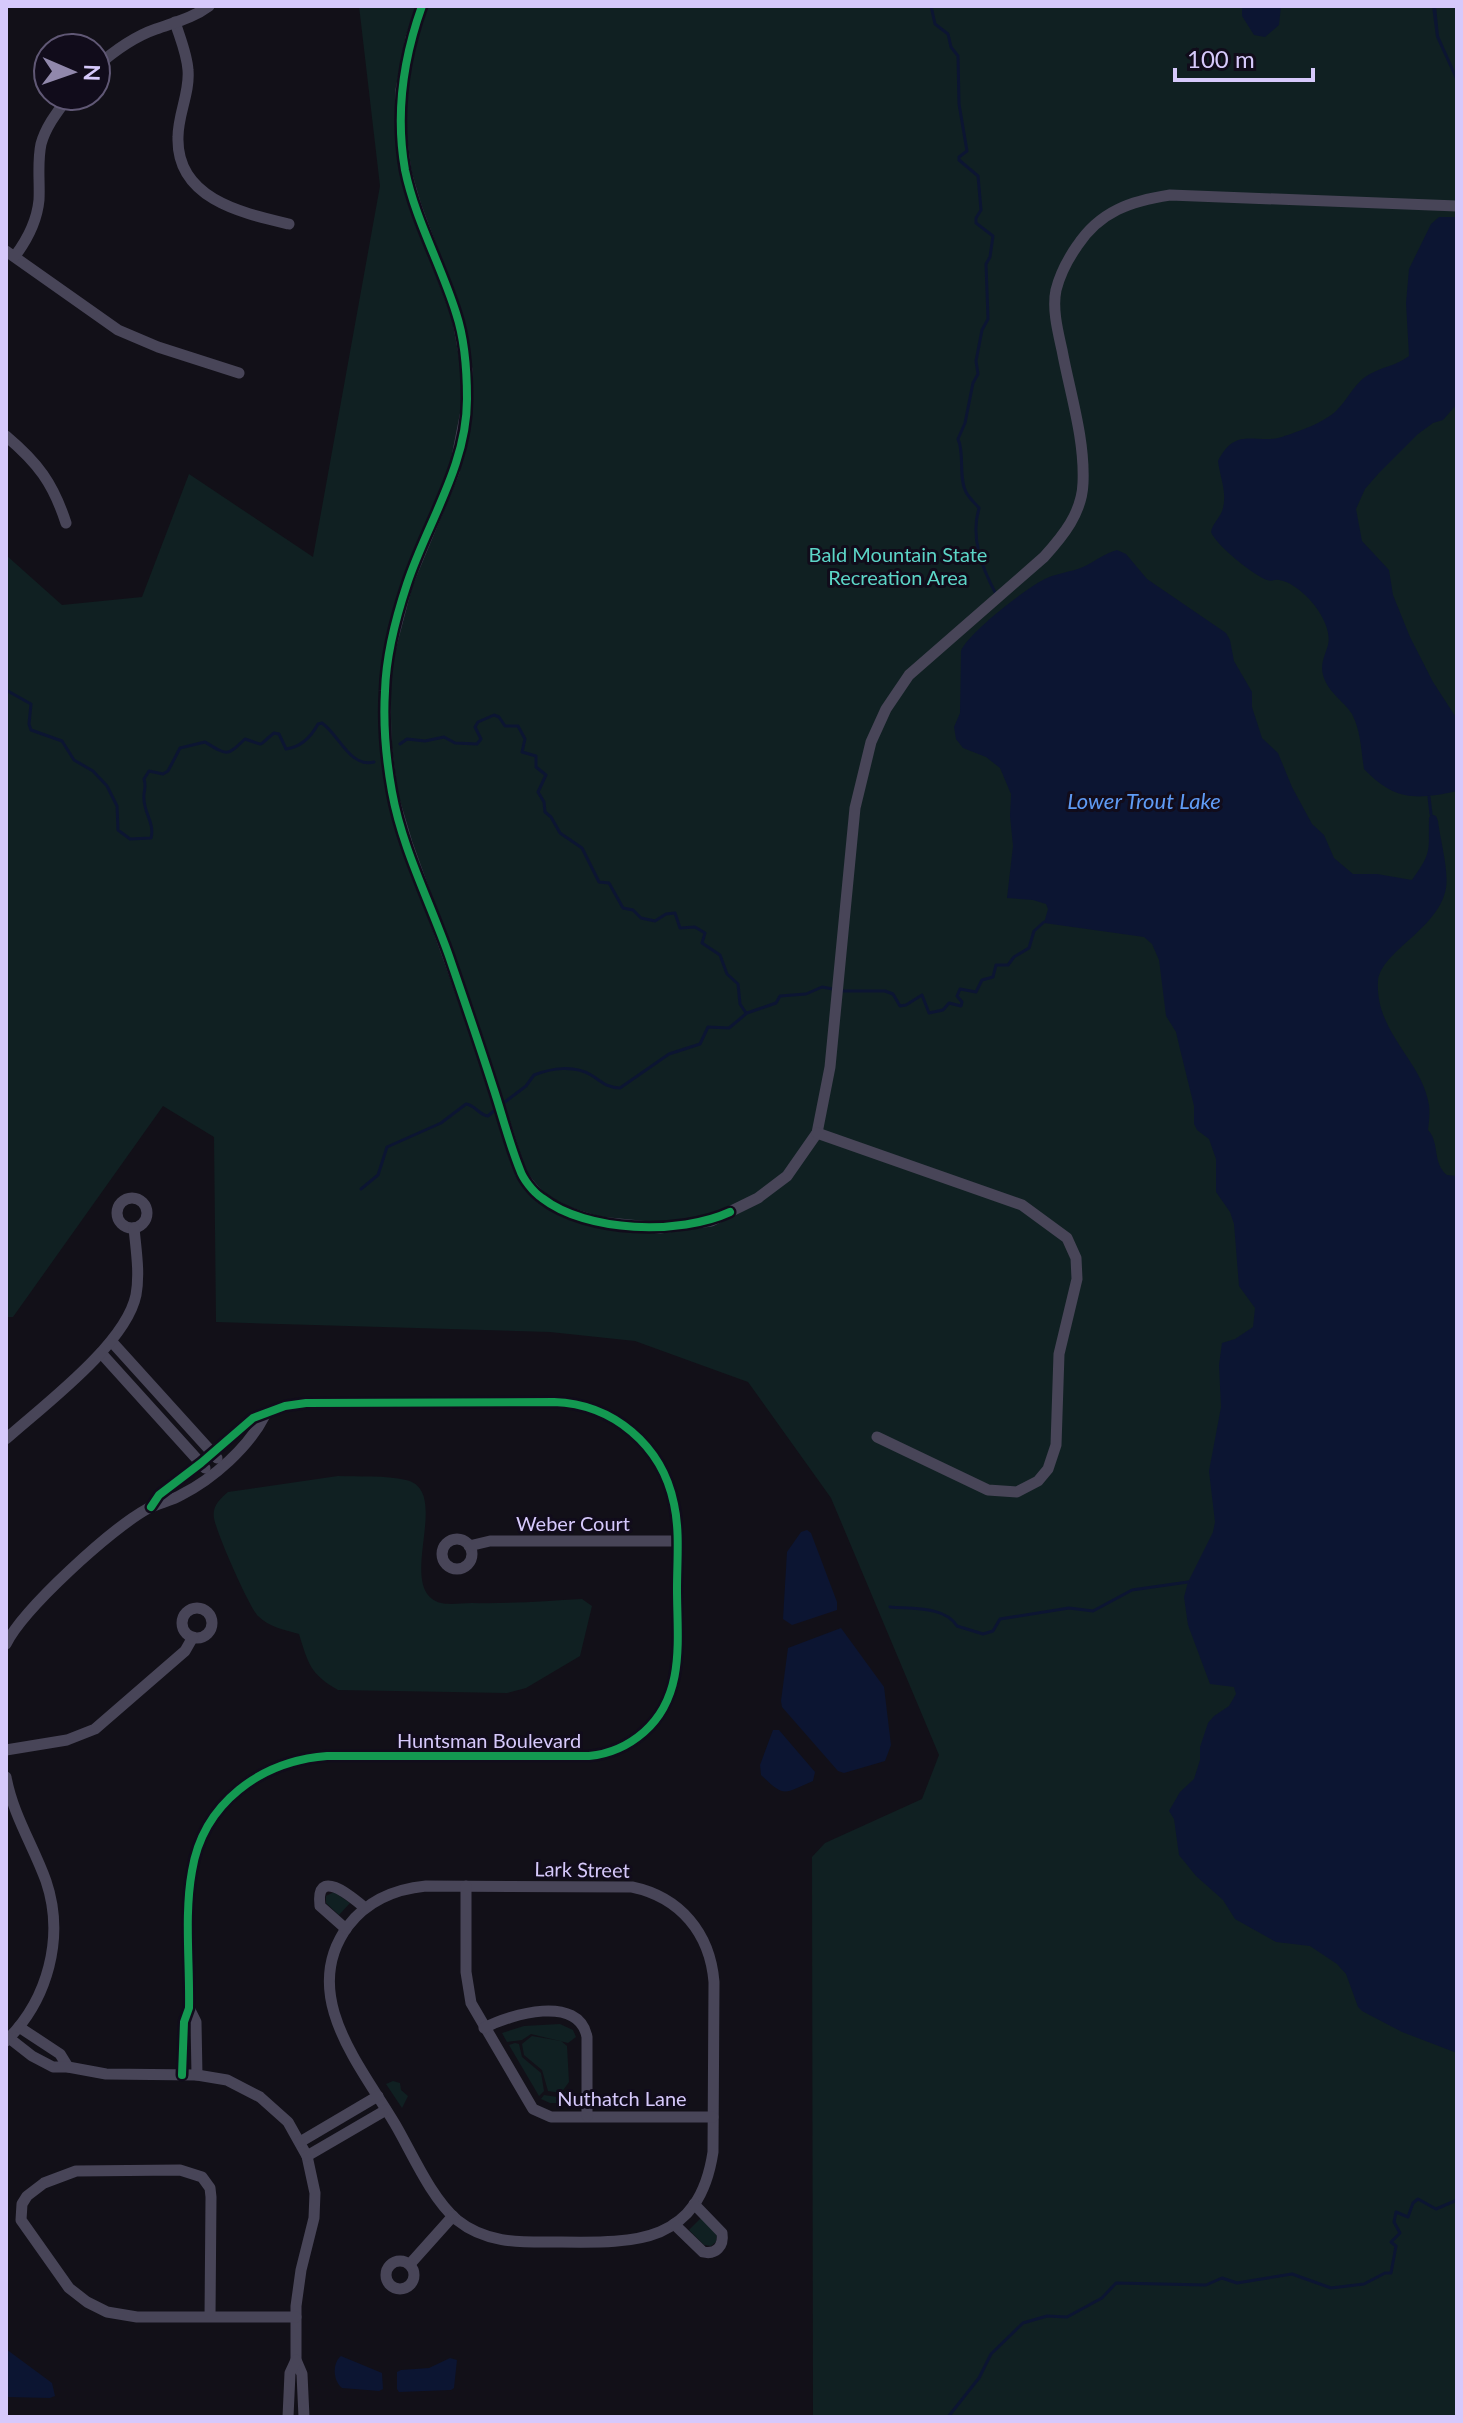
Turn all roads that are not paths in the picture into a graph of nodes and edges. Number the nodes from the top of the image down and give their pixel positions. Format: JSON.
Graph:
{"nodes":[{"id":1,"x":209,"y":6,"type":"edge"},
{"id":2,"x":422,"y":6,"type":"edge"},
{"id":3,"x":175,"y":22,"type":"junction"},
{"id":4,"x":112,"y":53,"type":"edge"},
{"id":5,"x":57,"y":112,"type":"edge"},
{"id":6,"x":1457,"y":206,"type":"edge"},
{"id":7,"x":289,"y":224,"type":"dead end"},
{"id":8,"x":10,"y":254,"type":"edge"},
{"id":9,"x":239,"y":373,"type":"dead end"},
{"id":10,"x":6,"y":436,"type":"edge"},
{"id":11,"x":66,"y":523,"type":"dead end"},
{"id":12,"x":817,"y":1133,"type":"junction"},
{"id":13,"x":134,"y":1228,"type":"dead end"},
{"id":14,"x":112,"y":1342,"type":"junction"},
{"id":15,"x":101,"y":1353,"type":"junction"},
{"id":16,"x":265,"y":1415,"type":"junction"},
{"id":17,"x":877,"y":1437,"type":"dead end"},
{"id":18,"x":6,"y":1439,"type":"edge"},
{"id":19,"x":213,"y":1453,"type":"junction"},
{"id":20,"x":201,"y":1463,"type":"junction"},
{"id":21,"x":223,"y":1464,"type":"junction"},
{"id":22,"x":211,"y":1474,"type":"junction"},
{"id":23,"x":151,"y":1507,"type":"junction"},
{"id":24,"x":677,"y":1541,"type":"junction"},
{"id":25,"x":469,"y":1546,"type":"dead end"},
{"id":26,"x":193,"y":1637,"type":"dead end"},
{"id":27,"x":6,"y":1644,"type":"edge"},
{"id":28,"x":6,"y":1750,"type":"edge"},
{"id":29,"x":6,"y":1777,"type":"edge"},
{"id":30,"x":466,"y":1886,"type":"junction"},
{"id":31,"x":365,"y":1908,"type":"junction"},
{"id":32,"x":346,"y":1929,"type":"junction"},
{"id":33,"x":189,"y":2008,"type":"junction"},
{"id":34,"x":19,"y":2027,"type":"junction"},
{"id":35,"x":484,"y":2028,"type":"junction"},
{"id":36,"x":8,"y":2040,"type":"edge"},
{"id":37,"x":68,"y":2067,"type":"junction"},
{"id":38,"x":182,"y":2075,"type":"junction"},
{"id":39,"x":197,"y":2075,"type":"junction"},
{"id":40,"x":378,"y":2096,"type":"junction"},
{"id":41,"x":386,"y":2110,"type":"junction"},
{"id":42,"x":587,"y":2116,"type":"junction"},
{"id":43,"x":713,"y":2117,"type":"junction"},
{"id":44,"x":300,"y":2142,"type":"junction"},
{"id":45,"x":307,"y":2156,"type":"junction"},
{"id":46,"x":694,"y":2204,"type":"junction"},
{"id":47,"x":453,"y":2216,"type":"junction"},
{"id":48,"x":674,"y":2224,"type":"junction"},
{"id":49,"x":410,"y":2264,"type":"dead end"},
{"id":50,"x":210,"y":2317,"type":"junction"},
{"id":51,"x":296,"y":2317,"type":"junction"},
{"id":52,"x":296,"y":2360,"type":"junction"},
{"id":53,"x":288,"y":2417,"type":"edge"},
{"id":54,"x":304,"y":2417,"type":"edge"}],
"edges":[{"from":1,"to":3,"type":"street"},
{"from":2,"to":12,"type":"street"},
{"from":3,"to":4,"type":"street"},
{"from":3,"to":7,"type":"street"},
{"from":5,"to":8,"type":"street"},
{"from":6,"to":12,"type":"street"},
{"from":8,"to":9,"type":"street"},
{"from":10,"to":11,"type":"street"},
{"from":12,"to":17,"type":"street"},
{"from":13,"to":14,"type":"street"},
{"from":14,"to":15,"type":"street"},
{"from":14,"to":19,"type":"street"},
{"from":15,"to":18,"type":"street"},
{"from":15,"to":20,"type":"street"},
{"from":16,"to":19,"type":"street","name":"Huntsman Boulevard"},
{"from":16,"to":21,"type":"street"},
{"from":16,"to":24,"type":"street","name":"Huntsman Boulevard"},
{"from":19,"to":20,"type":"street","name":"Huntsman Boulevard"},
{"from":19,"to":21,"type":"street"},
{"from":20,"to":22,"type":"street"},
{"from":20,"to":23,"type":"street","name":"Huntsman Boulevard"},
{"from":21,"to":22,"type":"street"},
{"from":22,"to":23,"type":"street"},
{"from":23,"to":27,"type":"street"},
{"from":24,"to":25,"type":"street","name":"Weber Court"},
{"from":24,"to":33,"type":"street","name":"Huntsman Boulevard"},
{"from":26,"to":28,"type":"street"},
{"from":29,"to":34,"type":"street"},
{"from":30,"to":31,"type":"street","name":"Lark Street"},
{"from":30,"to":35,"type":"street","name":"Nuthatch Lane"},
{"from":30,"to":43,"type":"street","name":"Lark Street"},
{"from":31,"to":32,"type":"street","name":"Lark Street"},
{"from":31,"to":32,"type":"street"},
{"from":32,"to":40,"type":"street","name":"Lark Street"},
{"from":33,"to":38,"type":"street","name":"Huntsman Boulevard"},
{"from":33,"to":39,"type":"street","name":"Huntsman Boulevard"},
{"from":34,"to":36,"type":"street"},
{"from":34,"to":37,"type":"street"},
{"from":35,"to":42,"type":"street","name":"Nuthatch Lane"},
{"from":35,"to":42,"type":"street"},
{"from":36,"to":37,"type":"street"},
{"from":37,"to":38,"type":"street"},
{"from":38,"to":39,"type":"street"},
{"from":39,"to":44,"type":"street"},
{"from":40,"to":41,"type":"street","name":"Lark Street"},
{"from":40,"to":44,"type":"street"},
{"from":41,"to":45,"type":"street"},
{"from":41,"to":47,"type":"street","name":"Lark Street"},
{"from":42,"to":43,"type":"street","name":"Nuthatch Lane"},
{"from":43,"to":46,"type":"street","name":"Lark Street"},
{"from":44,"to":45,"type":"street"},
{"from":45,"to":51,"type":"street"},
{"from":46,"to":48,"type":"street","name":"Lark Street"},
{"from":46,"to":48,"type":"street"},
{"from":47,"to":48,"type":"street","name":"Lark Street"},
{"from":47,"to":49,"type":"street"},
{"from":50,"to":50,"type":"street"},
{"from":50,"to":51,"type":"street"},
{"from":51,"to":52,"type":"street"},
{"from":52,"to":53,"type":"street"},
{"from":52,"to":54,"type":"street"}]}
